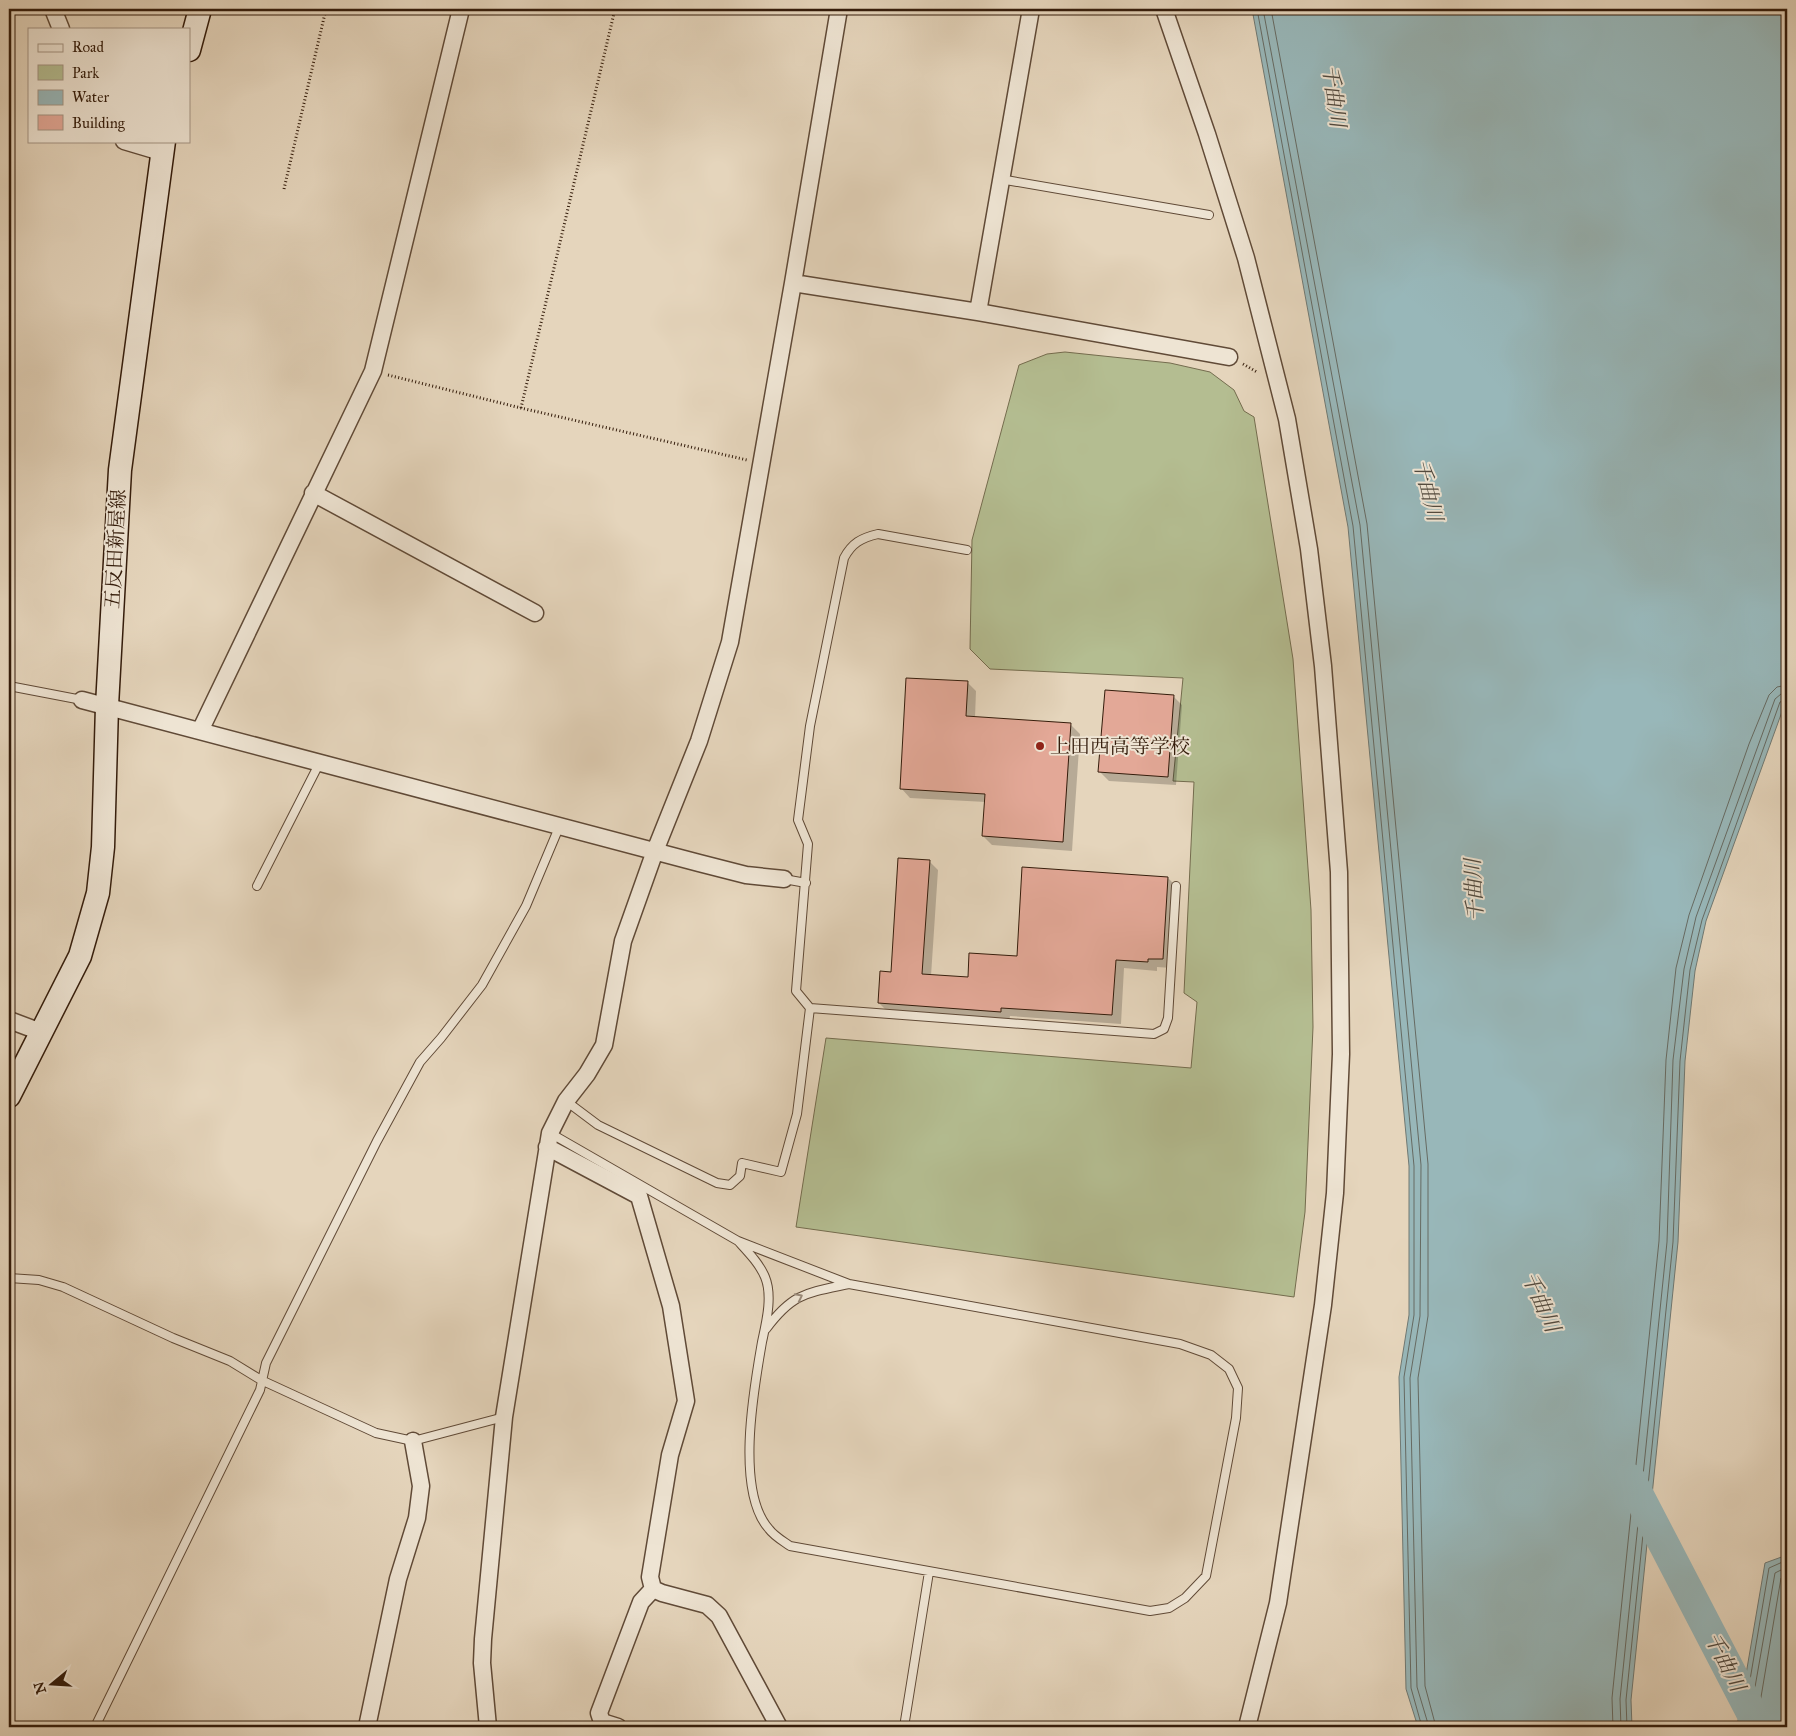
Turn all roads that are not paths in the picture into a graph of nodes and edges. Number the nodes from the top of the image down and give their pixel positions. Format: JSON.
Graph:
{"nodes":[{"id":1,"x":53,"y":9,"type":"edge"},
{"id":2,"x":200,"y":9,"type":"edge"},
{"id":3,"x":461,"y":9,"type":"edge"},
{"id":4,"x":839,"y":9,"type":"edge"},
{"id":5,"x":1031,"y":9,"type":"edge"},
{"id":6,"x":1164,"y":9,"type":"edge"},
{"id":7,"x":61,"y":28,"type":"edge"},
{"id":8,"x":190,"y":46,"type":"edge"},
{"id":9,"x":132,"y":142,"type":"edge"},
{"id":10,"x":162,"y":146,"type":"edge"},
{"id":11,"x":1000,"y":179,"type":"junction"},
{"id":12,"x":1209,"y":215,"type":"dead end"},
{"id":13,"x":793,"y":283,"type":"junction"},
{"id":14,"x":978,"y":312,"type":"junction"},
{"id":15,"x":1229,"y":358,"type":"road end"},
{"id":16,"x":313,"y":493,"type":"junction"},
{"id":17,"x":967,"y":550,"type":"dead end"},
{"id":18,"x":535,"y":613,"type":"dead end"},
{"id":19,"x":9,"y":686,"type":"edge"},
{"id":20,"x":82,"y":700,"type":"joint"},
{"id":21,"x":106,"y":706,"type":"junction"},
{"id":22,"x":200,"y":731,"type":"junction"},
{"id":23,"x":319,"y":764,"type":"junction"},
{"id":24,"x":560,"y":825,"type":"junction"},
{"id":25,"x":655,"y":850,"type":"junction"},
{"id":26,"x":784,"y":879,"type":"joint"},
{"id":27,"x":806,"y":883,"type":"junction"},
{"id":28,"x":257,"y":886,"type":"dead end"},
{"id":29,"x":1176,"y":886,"type":"dead end"},
{"id":30,"x":810,"y":1008,"type":"junction"},
{"id":31,"x":9,"y":1020,"type":"edge"},
{"id":32,"x":40,"y":1032,"type":"junction"},
{"id":33,"x":9,"y":1096,"type":"edge"},
{"id":34,"x":566,"y":1101,"type":"junction"},
{"id":35,"x":549,"y":1140,"type":"junction"},
{"id":36,"x":738,"y":1241,"type":"junction"},
{"id":37,"x":9,"y":1278,"type":"edge"},
{"id":38,"x":849,"y":1284,"type":"junction"},
{"id":39,"x":764,"y":1330,"type":"junction"},
{"id":40,"x":261,"y":1380,"type":"junction"},
{"id":41,"x":504,"y":1417,"type":"junction"},
{"id":42,"x":413,"y":1441,"type":"junction"},
{"id":43,"x":929,"y":1572,"type":"junction"},
{"id":44,"x":653,"y":1589,"type":"junction"},
{"id":45,"x":95,"y":1727,"type":"edge"},
{"id":46,"x":367,"y":1727,"type":"edge"},
{"id":47,"x":488,"y":1727,"type":"edge"},
{"id":48,"x":618,"y":1727,"type":"edge"},
{"id":49,"x":778,"y":1727,"type":"edge"},
{"id":50,"x":904,"y":1727,"type":"edge"},
{"id":51,"x":1247,"y":1727,"type":"edge"}],
"edges":[{"from":1,"to":7,"type":"street"},
{"from":2,"to":8,"type":"street"},
{"from":3,"to":16,"type":"street"},
{"from":4,"to":13,"type":"street"},
{"from":5,"to":11,"type":"street"},
{"from":6,"to":51,"type":"street"},
{"from":9,"to":10,"type":"street"},
{"from":10,"to":21,"type":"street","name":"五反田新屋線"},
{"from":11,"to":12,"type":"lane"},
{"from":11,"to":14,"type":"street"},
{"from":13,"to":14,"type":"street"},
{"from":13,"to":25,"type":"street"},
{"from":14,"to":15,"type":"street"},
{"from":16,"to":18,"type":"street"},
{"from":16,"to":22,"type":"street"},
{"from":17,"to":27,"type":"lane"},
{"from":19,"to":20,"type":"lane"},
{"from":20,"to":21,"type":"street"},
{"from":21,"to":22,"type":"street"},
{"from":21,"to":32,"type":"street","name":"五反田新屋線"},
{"from":22,"to":23,"type":"street"},
{"from":23,"to":24,"type":"street"},
{"from":23,"to":28,"type":"lane"},
{"from":24,"to":25,"type":"street"},
{"from":24,"to":40,"type":"lane"},
{"from":25,"to":26,"type":"street"},
{"from":25,"to":34,"type":"street"},
{"from":26,"to":27,"type":"lane"},
{"from":27,"to":30,"type":"lane"},
{"from":29,"to":30,"type":"lane"},
{"from":30,"to":34,"type":"lane"},
{"from":31,"to":32,"type":"street"},
{"from":32,"to":33,"type":"street","name":"五反田新屋線"},
{"from":34,"to":35,"type":"street"},
{"from":35,"to":36,"type":"lane"},
{"from":35,"to":41,"type":"street"},
{"from":35,"to":44,"type":"street"},
{"from":36,"to":38,"type":"lane"},
{"from":36,"to":39,"type":"lane"},
{"from":37,"to":40,"type":"lane"},
{"from":39,"to":38,"type":"lane","one_way":true},
{"from":38,"to":43,"type":"lane"},
{"from":39,"to":43,"type":"lane"},
{"from":40,"to":42,"type":"lane"},
{"from":40,"to":45,"type":"lane"},
{"from":41,"to":42,"type":"lane"},
{"from":41,"to":47,"type":"street"},
{"from":42,"to":46,"type":"street"},
{"from":43,"to":50,"type":"lane"},
{"from":44,"to":48,"type":"street"},
{"from":44,"to":49,"type":"street"}]}
